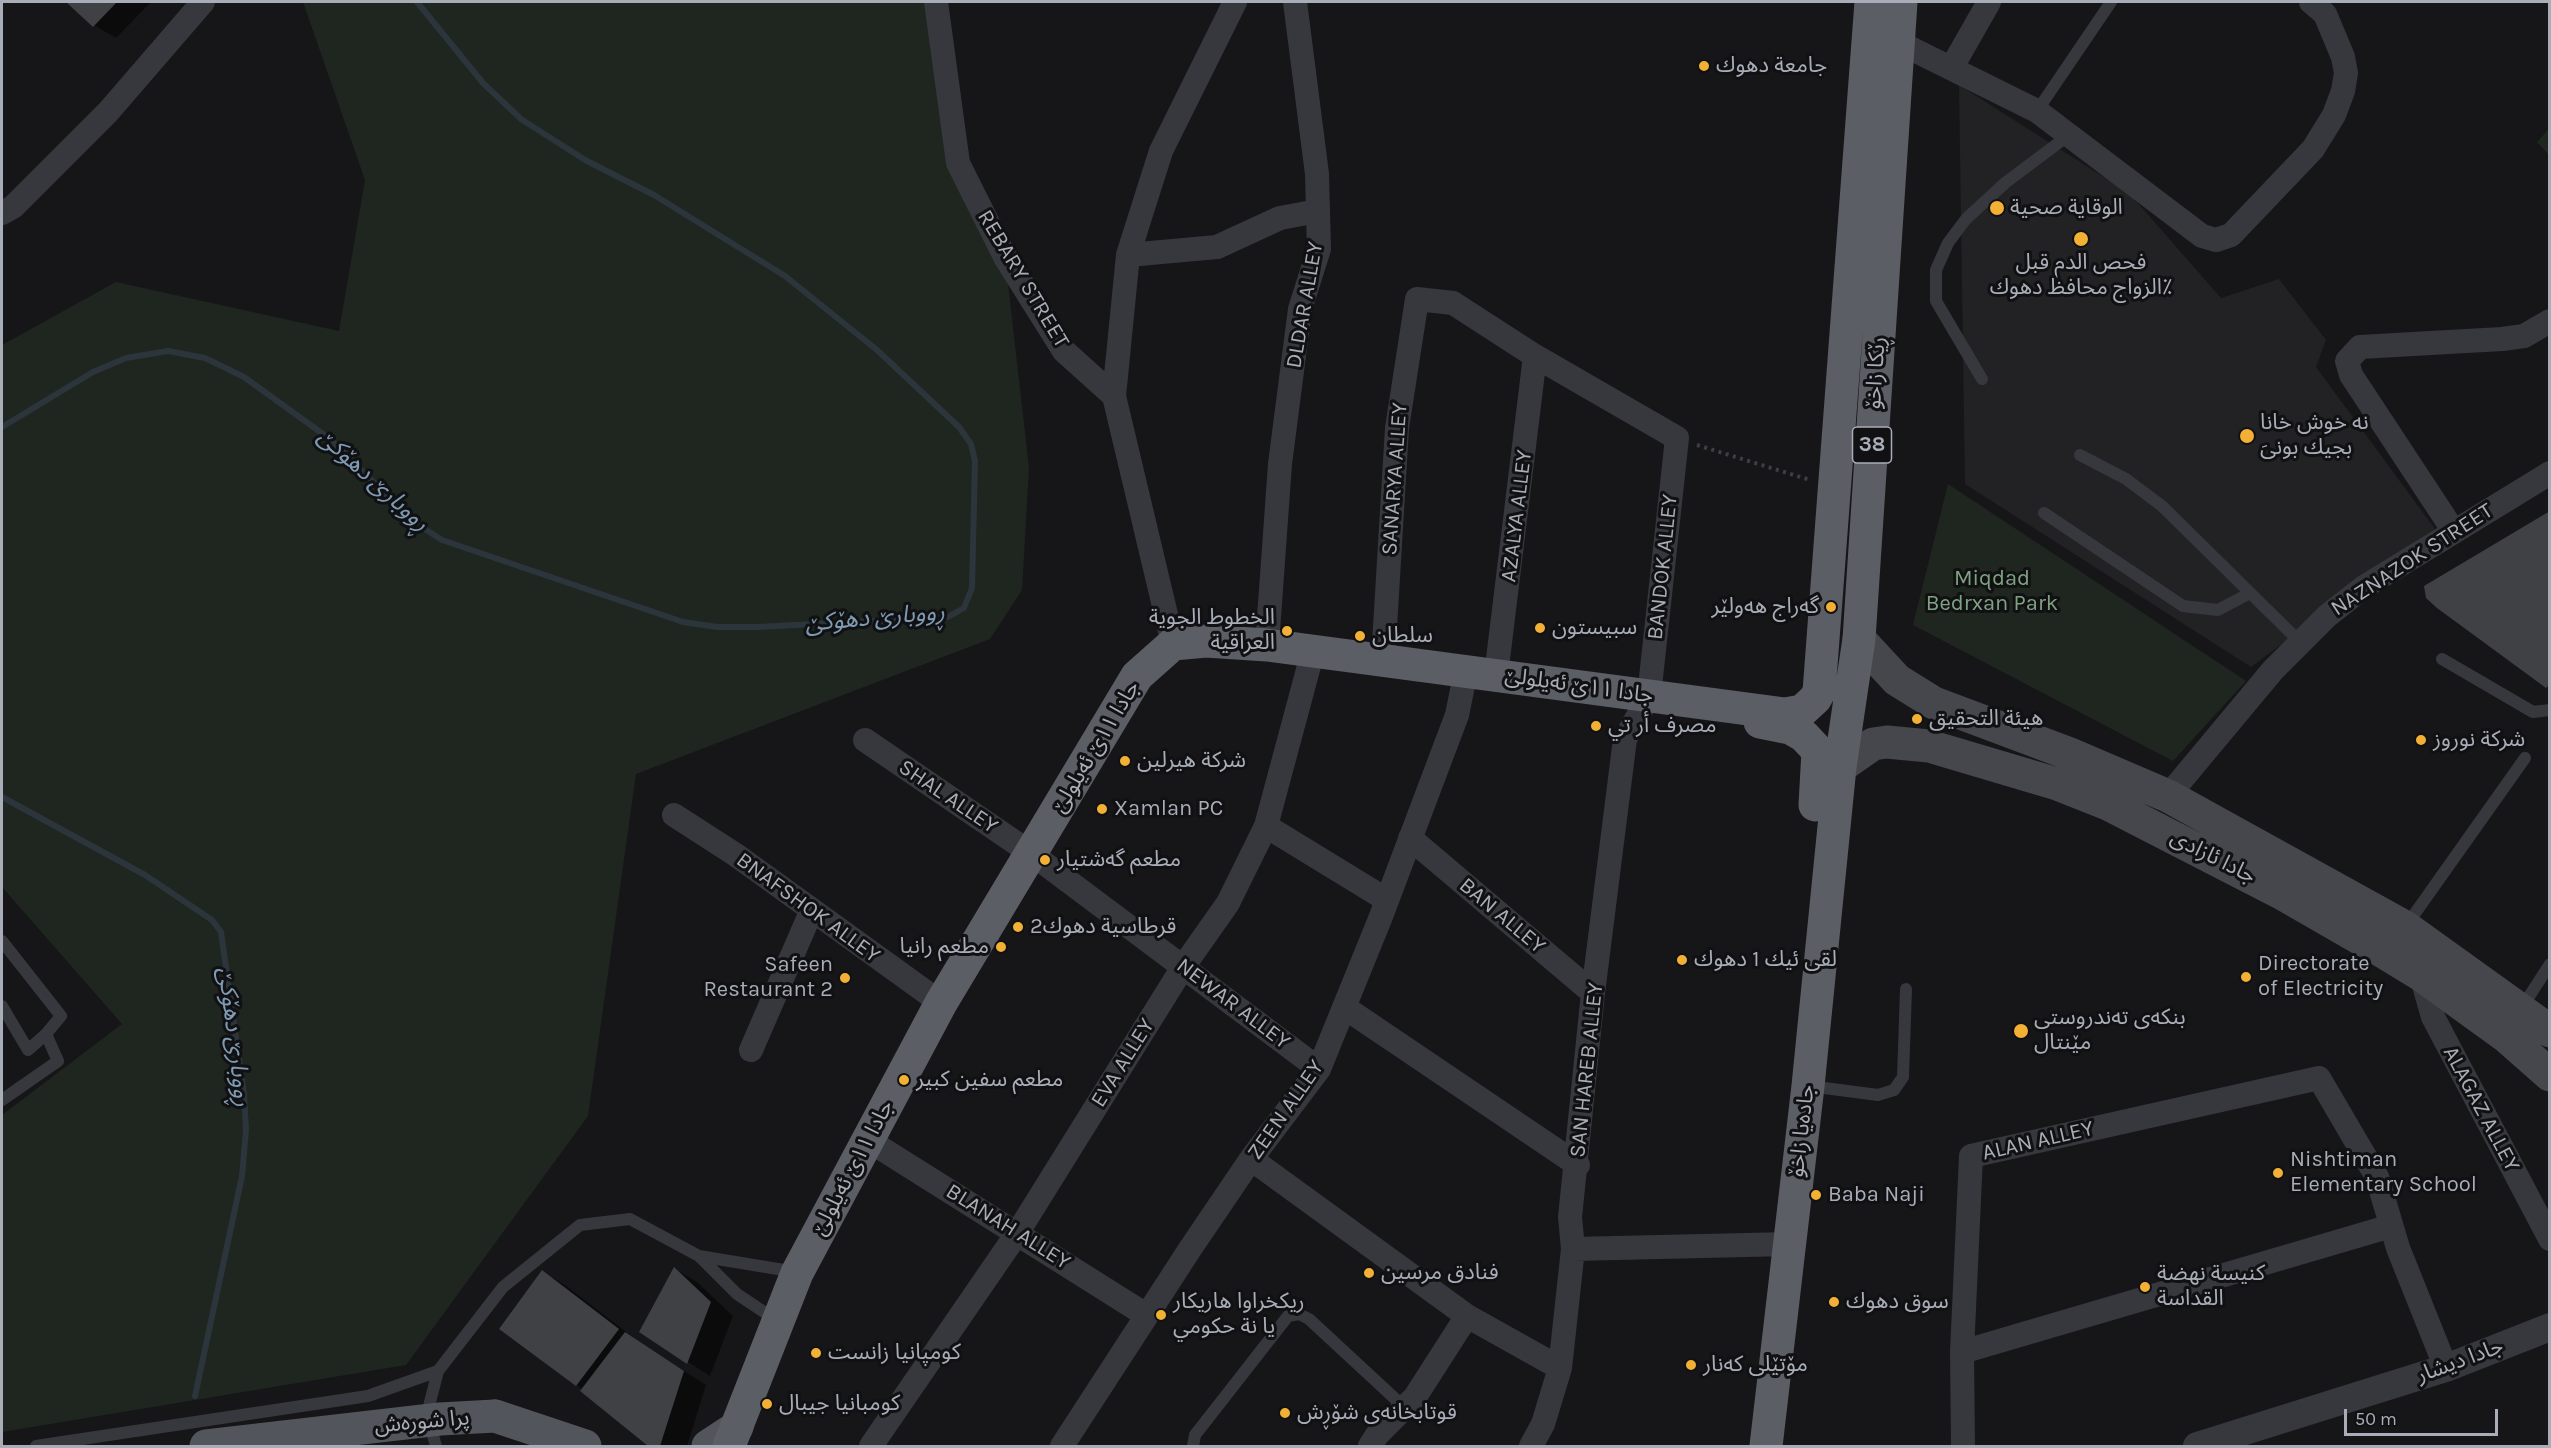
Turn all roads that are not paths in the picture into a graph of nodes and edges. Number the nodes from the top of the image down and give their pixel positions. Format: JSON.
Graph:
{"nodes":[{"id":1,"x":203,"y":2,"type":"edge"},
{"id":2,"x":936,"y":2,"type":"edge"},
{"id":3,"x":1235,"y":2,"type":"edge"},
{"id":4,"x":1295,"y":2,"type":"edge"},
{"id":5,"x":1871,"y":2,"type":"edge"},
{"id":6,"x":1901,"y":2,"type":"edge"},
{"id":7,"x":1989,"y":2,"type":"edge"},
{"id":8,"x":2111,"y":2,"type":"edge"},
{"id":9,"x":2311,"y":2,"type":"edge"},
{"id":10,"x":1898,"y":42,"type":"junction"},
{"id":11,"x":1952,"y":67,"type":"junction"},
{"id":12,"x":2037,"y":111,"type":"junction"},
{"id":13,"x":2069,"y":135,"type":"junction"},
{"id":14,"x":1318,"y":211,"type":"junction"},
{"id":15,"x":2,"y":213,"type":"edge"},
{"id":16,"x":1128,"y":255,"type":"junction"},
{"id":17,"x":2550,"y":321,"type":"edge"},
{"id":18,"x":1535,"y":356,"type":"junction"},
{"id":19,"x":1982,"y":379,"type":"dead end"},
{"id":20,"x":1114,"y":396,"type":"junction"},
{"id":21,"x":2080,"y":455,"type":"dead end"},
{"id":22,"x":2550,"y":473,"type":"edge"},
{"id":23,"x":2044,"y":513,"type":"dead end"},
{"id":24,"x":2453,"y":530,"type":"junction"},
{"id":25,"x":2250,"y":593,"type":"junction"},
{"id":26,"x":1859,"y":639,"type":"junction"},
{"id":27,"x":2300,"y":642,"type":"junction"},
{"id":28,"x":1173,"y":644,"type":"junction"},
{"id":29,"x":1267,"y":645,"type":"junction"},
{"id":30,"x":1313,"y":651,"type":"junction"},
{"id":31,"x":2442,"y":659,"type":"dead end"},
{"id":32,"x":1383,"y":660,"type":"junction"},
{"id":33,"x":1481,"y":673,"type":"junction"},
{"id":34,"x":1819,"y":692,"type":"joint"},
{"id":35,"x":1649,"y":696,"type":"junction"},
{"id":36,"x":1934,"y":703,"type":"junction"},
{"id":37,"x":1717,"y":705,"type":"junction"},
{"id":38,"x":2550,"y":710,"type":"edge"},
{"id":39,"x":865,"y":740,"type":"dead end"},
{"id":40,"x":1929,"y":746,"type":"junction"},
{"id":41,"x":2524,"y":758,"type":"dead end"},
{"id":42,"x":1840,"y":767,"type":"junction"},
{"id":43,"x":2168,"y":796,"type":"junction"},
{"id":44,"x":674,"y":815,"type":"dead end"},
{"id":45,"x":1266,"y":826,"type":"junction"},
{"id":46,"x":1410,"y":838,"type":"junction"},
{"id":47,"x":1032,"y":854,"type":"junction"},
{"id":48,"x":1828,"y":888,"type":"junction"},
{"id":49,"x":1388,"y":900,"type":"junction"},
{"id":50,"x":811,"y":912,"type":"junction"},
{"id":51,"x":2405,"y":927,"type":"junction"},
{"id":52,"x":2,"y":941,"type":"edge"},
{"id":53,"x":2550,"y":964,"type":"edge"},
{"id":54,"x":1183,"y":967,"type":"junction"},
{"id":55,"x":2421,"y":975,"type":"junction"},
{"id":56,"x":1906,"y":989,"type":"dead end"},
{"id":57,"x":1593,"y":993,"type":"junction"},
{"id":58,"x":941,"y":1003,"type":"junction"},
{"id":59,"x":2,"y":1006,"type":"edge"},
{"id":60,"x":1344,"y":1007,"type":"junction"},
{"id":61,"x":2520,"y":1010,"type":"junction"},
{"id":62,"x":2550,"y":1031,"type":"edge"},
{"id":63,"x":46,"y":1034,"type":"junction"},
{"id":64,"x":752,"y":1050,"type":"dead end"},
{"id":65,"x":1319,"y":1069,"type":"junction"},
{"id":66,"x":2550,"y":1075,"type":"edge"},
{"id":67,"x":1808,"y":1086,"type":"junction"},
{"id":68,"x":2,"y":1100,"type":"edge"},
{"id":69,"x":868,"y":1140,"type":"junction"},
{"id":70,"x":1251,"y":1159,"type":"junction"},
{"id":71,"x":1578,"y":1165,"type":"junction"},
{"id":72,"x":2391,"y":1226,"type":"junction"},
{"id":73,"x":1018,"y":1232,"type":"junction"},
{"id":74,"x":2550,"y":1239,"type":"edge"},
{"id":75,"x":1789,"y":1244,"type":"junction"},
{"id":76,"x":1573,"y":1249,"type":"junction"},
{"id":77,"x":699,"y":1256,"type":"junction"},
{"id":78,"x":797,"y":1272,"type":"junction"},
{"id":79,"x":1146,"y":1315,"type":"junction"},
{"id":80,"x":1467,"y":1316,"type":"junction"},
{"id":81,"x":777,"y":1321,"type":"junction"},
{"id":82,"x":2550,"y":1327,"type":"edge"},
{"id":83,"x":1962,"y":1352,"type":"junction"},
{"id":84,"x":1560,"y":1368,"type":"junction"},
{"id":85,"x":2446,"y":1368,"type":"junction"},
{"id":86,"x":438,"y":1371,"type":"junction"},
{"id":87,"x":1404,"y":1407,"type":"junction"},
{"id":88,"x":2252,"y":1438,"type":"edge"},
{"id":89,"x":734,"y":1440,"type":"edge"},
{"id":90,"x":1769,"y":1442,"type":"edge"},
{"id":91,"x":36,"y":1446,"type":"edge"},
{"id":92,"x":206,"y":1446,"type":"edge"},
{"id":93,"x":436,"y":1446,"type":"edge"},
{"id":94,"x":585,"y":1446,"type":"edge"},
{"id":95,"x":708,"y":1446,"type":"edge"},
{"id":96,"x":872,"y":1446,"type":"edge"},
{"id":97,"x":1062,"y":1446,"type":"edge"},
{"id":98,"x":1193,"y":1446,"type":"edge"},
{"id":99,"x":1370,"y":1446,"type":"edge"},
{"id":100,"x":1531,"y":1446,"type":"edge"},
{"id":101,"x":1963,"y":1446,"type":"edge"},
{"id":102,"x":2197,"y":1446,"type":"edge"}],
"edges":[{"from":1,"to":15,"type":"street"},
{"from":2,"to":20,"type":"street","name":"REBARY STREET"},
{"from":3,"to":16,"type":"street"},
{"from":4,"to":14,"type":"street","name":"DLDAR ALLEY"},
{"from":5,"to":34,"type":"highway","name":"ڕێکا زاخۆ","number":"38"},
{"from":6,"to":10,"type":"highway","name":"ڕێکا زاخۆ","number":"38"},
{"from":7,"to":11,"type":"street"},
{"from":8,"to":12,"type":"lane"},
{"from":9,"to":13,"type":"street"},
{"from":10,"to":11,"type":"street"},
{"from":10,"to":26,"type":"highway","name":"ڕێکا زاخۆ","number":"38"},
{"from":11,"to":12,"type":"street"},
{"from":12,"to":13,"type":"street"},
{"from":13,"to":19,"type":"lane"},
{"from":14,"to":16,"type":"street"},
{"from":14,"to":29,"type":"street","name":"DLDAR ALLEY"},
{"from":16,"to":20,"type":"street"},
{"from":17,"to":24,"type":"street"},
{"from":18,"to":32,"type":"street","name":"SANARYA ALLEY"},
{"from":18,"to":33,"type":"street","name":"AZALYA ALLEY"},
{"from":18,"to":35,"type":"street","name":"BANDOK ALLEY"},
{"from":20,"to":28,"type":"street"},
{"from":21,"to":25,"type":"lane"},
{"from":22,"to":24,"type":"street","name":"NAZNAZOK STREET"},
{"from":23,"to":25,"type":"lane"},
{"from":24,"to":27,"type":"street","name":"NAZNAZOK STREET"},
{"from":25,"to":27,"type":"lane"},
{"from":26,"to":36,"type":"main road","name":"جادا ئازادی"},
{"from":26,"to":42,"type":"highway","name":"ڕێکا زاخۆ","number":"38"},
{"from":27,"to":43,"type":"street","name":"NAZNAZOK STREET"},
{"from":28,"to":29,"type":"highway","name":"جادا ١١ێ ئه‌یلولێ"},
{"from":28,"to":47,"type":"highway","name":"جادا ١١ێ ئه‌یلولێ"},
{"from":29,"to":30,"type":"highway","name":"جادا ١١ێ ئه‌یلولێ"},
{"from":30,"to":32,"type":"highway","name":"جادا ١١ێ ئه‌یلولێ"},
{"from":30,"to":45,"type":"street","name":"EVA ALLEY"},
{"from":31,"to":38,"type":"lane"},
{"from":32,"to":33,"type":"highway","name":"جادا ١١ێ ئه‌یلولێ"},
{"from":33,"to":35,"type":"highway","name":"جادا ١١ێ ئه‌یلولێ"},
{"from":33,"to":46,"type":"street","name":"ZEEN ALLEY"},
{"from":34,"to":37,"type":"highway","name":"جادا ١١ێ ئه‌یلولێ"},
{"from":35,"to":37,"type":"highway","name":"جادا ١١ێ ئه‌یلولێ"},
{"from":35,"to":57,"type":"street","name":"SAN HAREB ALLEY"},
{"from":36,"to":40,"type":"main road"},
{"from":36,"to":43,"type":"main road","name":"جادا ئازادی"},
{"from":37,"to":48,"type":"highway"},
{"from":39,"to":47,"type":"street","name":"SHAL ALLEY"},
{"from":40,"to":42,"type":"main road","name":"جادا ئازادی"},
{"from":40,"to":55,"type":"main road","name":"جادا ئازادی"},
{"from":41,"to":51,"type":"lane"},
{"from":42,"to":48,"type":"highway","name":"ڕێکا زاخۆ","number":"38"},
{"from":43,"to":51,"type":"main road","name":"جادا ئازادی"},
{"from":44,"to":50,"type":"street","name":"BNAFSHOK ALLEY"},
{"from":45,"to":49,"type":"street"},
{"from":45,"to":54,"type":"street","name":"EVA ALLEY"},
{"from":46,"to":49,"type":"street","name":"ZEEN ALLEY"},
{"from":46,"to":57,"type":"street","name":"BAN ALLEY"},
{"from":47,"to":54,"type":"street","name":"NEWAR ALLEY"},
{"from":47,"to":58,"type":"highway","name":"جادا ١١ێ ئه‌یلولێ"},
{"from":48,"to":67,"type":"highway","name":"جادەیا زاخۆ"},
{"from":49,"to":60,"type":"street","name":"ZEEN ALLEY"},
{"from":50,"to":58,"type":"street","name":"BNAFSHOK ALLEY"},
{"from":50,"to":64,"type":"street"},
{"from":51,"to":61,"type":"main road","name":"جادا ئازادی"},
{"from":52,"to":63,"type":"lane"},
{"from":53,"to":61,"type":"lane"},
{"from":54,"to":65,"type":"street","name":"NEWAR ALLEY"},
{"from":54,"to":73,"type":"street","name":"EVA ALLEY"},
{"from":55,"to":66,"type":"main road","name":"جادا ئازادی"},
{"from":55,"to":74,"type":"street","name":"ALAGAZ ALLEY"},
{"from":56,"to":67,"type":"lane"},
{"from":57,"to":71,"type":"street","name":"SAN HAREB ALLEY"},
{"from":58,"to":69,"type":"highway","name":"جادا ١١ێ ئه‌یلولێ"},
{"from":59,"to":63,"type":"lane"},
{"from":60,"to":65,"type":"street","name":"ZEEN ALLEY"},
{"from":60,"to":71,"type":"street"},
{"from":61,"to":62,"type":"main road","name":"جادا ئازادی"},
{"from":63,"to":68,"type":"lane"},
{"from":65,"to":70,"type":"street","name":"ZEEN ALLEY"},
{"from":67,"to":75,"type":"highway","name":"جادەیا زاخۆ"},
{"from":69,"to":73,"type":"street","name":"BLANAH ALLEY"},
{"from":69,"to":78,"type":"highway","name":"جادا ١١ێ ئه‌یلولێ"},
{"from":70,"to":79,"type":"street","name":"ZEEN ALLEY"},
{"from":70,"to":80,"type":"street"},
{"from":71,"to":76,"type":"street","name":"SAN HAREB ALLEY"},
{"from":72,"to":83,"type":"street"},
{"from":72,"to":83,"type":"street","name":"ALAN ALLEY"},
{"from":72,"to":85,"type":"street"},
{"from":73,"to":79,"type":"street","name":"BLANAH ALLEY"},
{"from":73,"to":96,"type":"street","name":"EVA ALLEY"},
{"from":75,"to":76,"type":"street"},
{"from":75,"to":90,"type":"highway","name":"جادەیا زاخۆ"},
{"from":76,"to":84,"type":"street","name":"SAN HAREB ALLEY"},
{"from":77,"to":78,"type":"lane"},
{"from":77,"to":81,"type":"lane"},
{"from":77,"to":86,"type":"lane"},
{"from":78,"to":81,"type":"highway","name":"جادا ١١ێ ئه‌یلولێ"},
{"from":79,"to":97,"type":"street","name":"ZEEN ALLEY"},
{"from":80,"to":84,"type":"street"},
{"from":80,"to":87,"type":"street"},
{"from":81,"to":89,"type":"highway","name":"جادا ١١ێ ئه‌یلولێ"},
{"from":82,"to":85,"type":"street","name":"جادا دیشار"},
{"from":83,"to":101,"type":"street","name":"ALAN ALLEY"},
{"from":84,"to":100,"type":"street","name":"SAN HAREB ALLEY"},
{"from":85,"to":88,"type":"street","name":"جادا دیشار"},
{"from":86,"to":91,"type":"lane"},
{"from":86,"to":93,"type":"lane"},
{"from":87,"to":98,"type":"lane"},
{"from":87,"to":99,"type":"street"},
{"from":88,"to":102,"type":"street","name":"جادا دیشار"},
{"from":89,"to":95,"type":"main road"},
{"from":92,"to":94,"type":"main road","name":"پرا شورەش","bridge":true}]}
